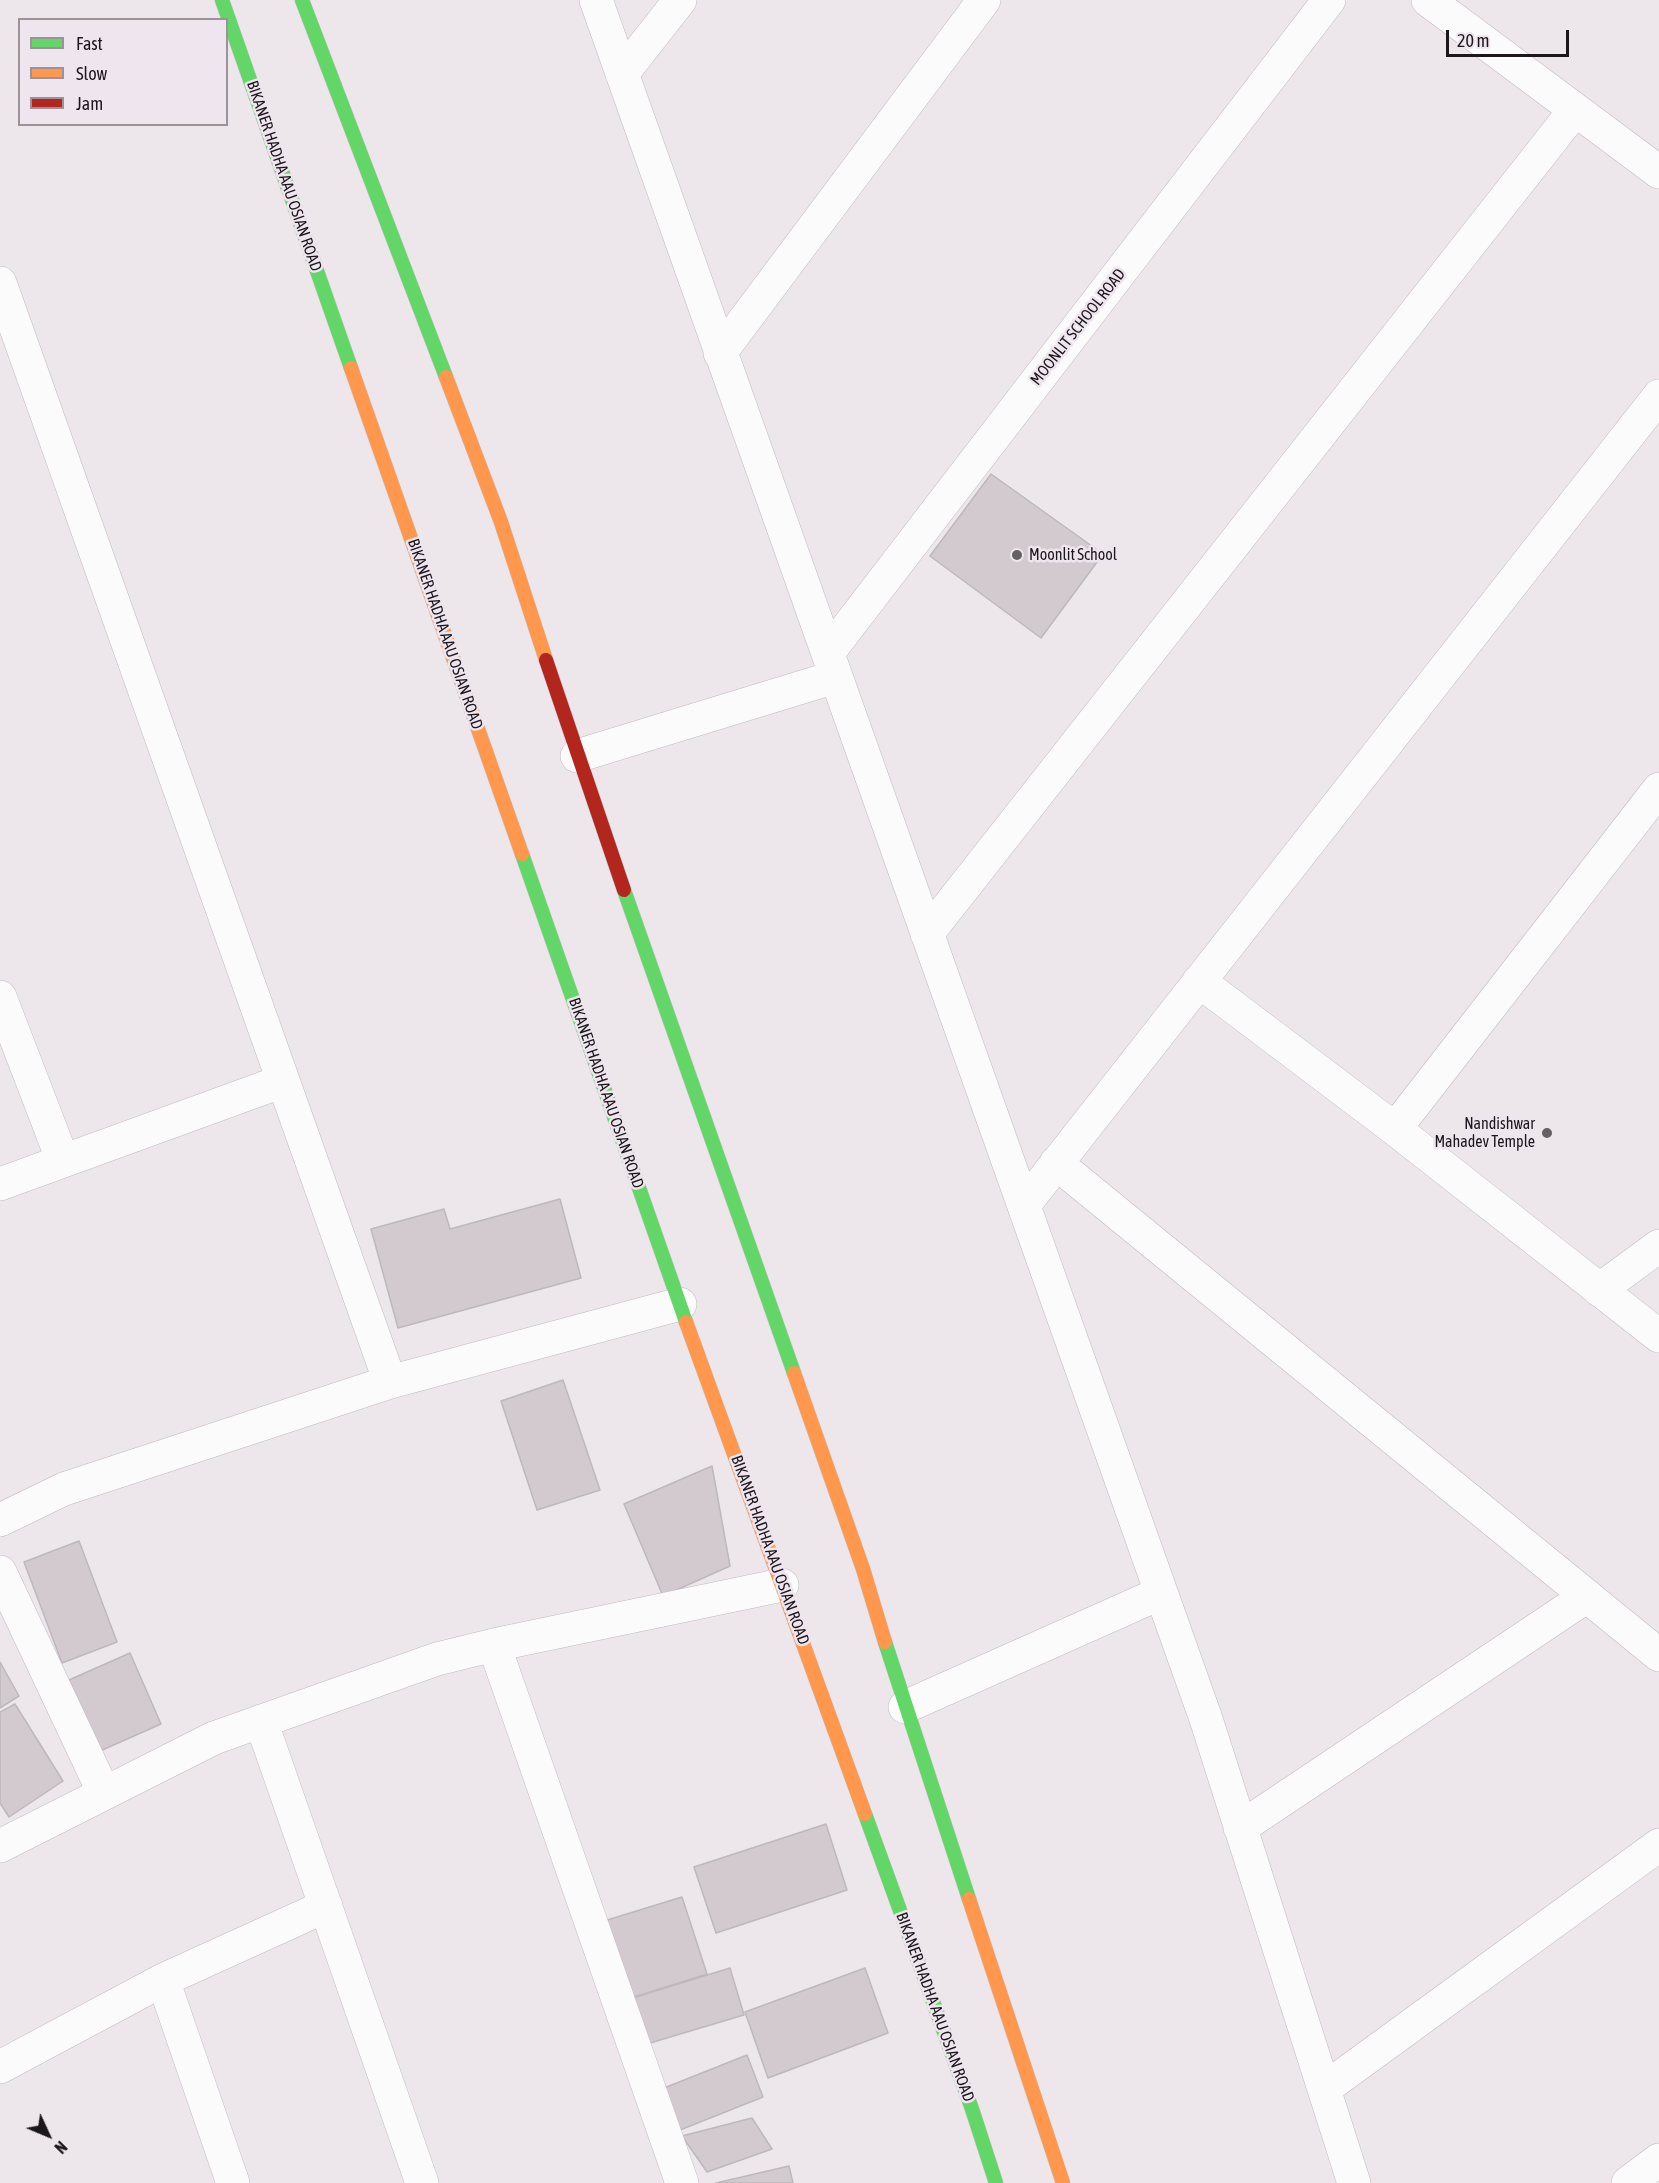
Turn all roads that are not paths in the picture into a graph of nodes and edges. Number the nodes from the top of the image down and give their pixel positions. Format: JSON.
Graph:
{"nodes":[{"id":1,"x":222,"y":0,"type":"edge"},
{"id":2,"x":302,"y":0,"type":"edge"},
{"id":3,"x":596,"y":0,"type":"edge"},
{"id":4,"x":680,"y":0,"type":"edge"},
{"id":5,"x":984,"y":0,"type":"edge"},
{"id":6,"x":1329,"y":0,"type":"edge"},
{"id":7,"x":1428,"y":0,"type":"edge"},
{"id":8,"x":622,"y":74,"type":"junction"},
{"id":9,"x":1575,"y":110,"type":"junction"},
{"id":10,"x":1659,"y":172,"type":"edge"},
{"id":11,"x":0,"y":283,"type":"edge"},
{"id":12,"x":720,"y":353,"type":"junction"},
{"id":13,"x":1659,"y":396,"type":"edge"},
{"id":14,"x":831,"y":665,"type":"junction"},
{"id":15,"x":577,"y":756,"type":"junction"},
{"id":16,"x":1659,"y":789,"type":"edge"},
{"id":17,"x":927,"y":934,"type":"junction"},
{"id":18,"x":1199,"y":981,"type":"junction"},
{"id":19,"x":0,"y":999,"type":"edge"},
{"id":20,"x":283,"y":1081,"type":"junction"},
{"id":21,"x":1395,"y":1129,"type":"junction"},
{"id":22,"x":63,"y":1161,"type":"junction"},
{"id":23,"x":1056,"y":1163,"type":"junction"},
{"id":24,"x":0,"y":1184,"type":"edge"},
{"id":25,"x":1024,"y":1205,"type":"junction"},
{"id":26,"x":1659,"y":1246,"type":"edge"},
{"id":27,"x":1599,"y":1290,"type":"junction"},
{"id":28,"x":680,"y":1304,"type":"junction"},
{"id":29,"x":1659,"y":1336,"type":"edge"},
{"id":30,"x":390,"y":1383,"type":"junction"},
{"id":31,"x":0,"y":1520,"type":"edge"},
{"id":32,"x":0,"y":1572,"type":"edge"},
{"id":33,"x":782,"y":1585,"type":"junction"},
{"id":34,"x":1161,"y":1593,"type":"junction"},
{"id":35,"x":1587,"y":1596,"type":"junction"},
{"id":36,"x":494,"y":1645,"type":"junction"},
{"id":37,"x":1659,"y":1655,"type":"edge"},
{"id":38,"x":905,"y":1707,"type":"junction"},
{"id":39,"x":261,"y":1721,"type":"junction"},
{"id":40,"x":104,"y":1793,"type":"junction"},
{"id":41,"x":1240,"y":1828,"type":"junction"},
{"id":42,"x":1659,"y":1845,"type":"edge"},
{"id":43,"x":0,"y":1846,"type":"edge"},
{"id":44,"x":326,"y":1906,"type":"junction"},
{"id":45,"x":163,"y":1980,"type":"junction"},
{"id":46,"x":0,"y":2067,"type":"edge"},
{"id":47,"x":1324,"y":2089,"type":"junction"},
{"id":48,"x":1659,"y":2160,"type":"edge"},
{"id":49,"x":233,"y":2183,"type":"edge"},
{"id":50,"x":422,"y":2183,"type":"edge"},
{"id":51,"x":682,"y":2183,"type":"edge"},
{"id":52,"x":996,"y":2183,"type":"edge"},
{"id":53,"x":1063,"y":2183,"type":"edge"},
{"id":54,"x":1354,"y":2183,"type":"edge"},
{"id":55,"x":1628,"y":2183,"type":"edge"}],
"edges":[{"from":1,"to":28,"type":"main road","name":"BIKANER HADHA AAU OSIAN ROAD"},
{"from":2,"to":15,"type":"main road"},
{"from":3,"to":8,"type":"street"},
{"from":4,"to":8,"type":"street"},
{"from":5,"to":12,"type":"street"},
{"from":6,"to":14,"type":"street","name":"MOONLIT SCHOOL ROAD"},
{"from":7,"to":9,"type":"street"},
{"from":8,"to":12,"type":"street"},
{"from":9,"to":10,"type":"street"},
{"from":9,"to":17,"type":"street"},
{"from":11,"to":20,"type":"street"},
{"from":12,"to":14,"type":"street"},
{"from":13,"to":18,"type":"street"},
{"from":14,"to":15,"type":"street"},
{"from":14,"to":17,"type":"street"},
{"from":15,"to":38,"type":"main road"},
{"from":16,"to":21,"type":"street"},
{"from":17,"to":25,"type":"street"},
{"from":18,"to":21,"type":"street"},
{"from":18,"to":23,"type":"street"},
{"from":19,"to":22,"type":"street"},
{"from":20,"to":22,"type":"street"},
{"from":20,"to":30,"type":"street"},
{"from":21,"to":27,"type":"street"},
{"from":22,"to":24,"type":"street"},
{"from":23,"to":25,"type":"street"},
{"from":23,"to":35,"type":"street"},
{"from":25,"to":34,"type":"street"},
{"from":26,"to":27,"type":"street"},
{"from":27,"to":29,"type":"street"},
{"from":28,"to":30,"type":"street"},
{"from":28,"to":33,"type":"main road","name":"BIKANER HADHA AAU OSIAN ROAD"},
{"from":30,"to":31,"type":"street"},
{"from":32,"to":40,"type":"street"},
{"from":33,"to":36,"type":"street"},
{"from":33,"to":52,"type":"main road","name":"BIKANER HADHA AAU OSIAN ROAD"},
{"from":34,"to":38,"type":"street"},
{"from":34,"to":41,"type":"street"},
{"from":35,"to":37,"type":"street"},
{"from":35,"to":41,"type":"street"},
{"from":36,"to":39,"type":"street"},
{"from":36,"to":51,"type":"street"},
{"from":38,"to":53,"type":"main road"},
{"from":39,"to":40,"type":"street"},
{"from":39,"to":44,"type":"street"},
{"from":40,"to":43,"type":"street"},
{"from":41,"to":47,"type":"street"},
{"from":42,"to":47,"type":"street"},
{"from":44,"to":45,"type":"street"},
{"from":44,"to":50,"type":"street"},
{"from":45,"to":46,"type":"street"},
{"from":45,"to":49,"type":"street"},
{"from":47,"to":54,"type":"street"},
{"from":48,"to":55,"type":"street"}]}
